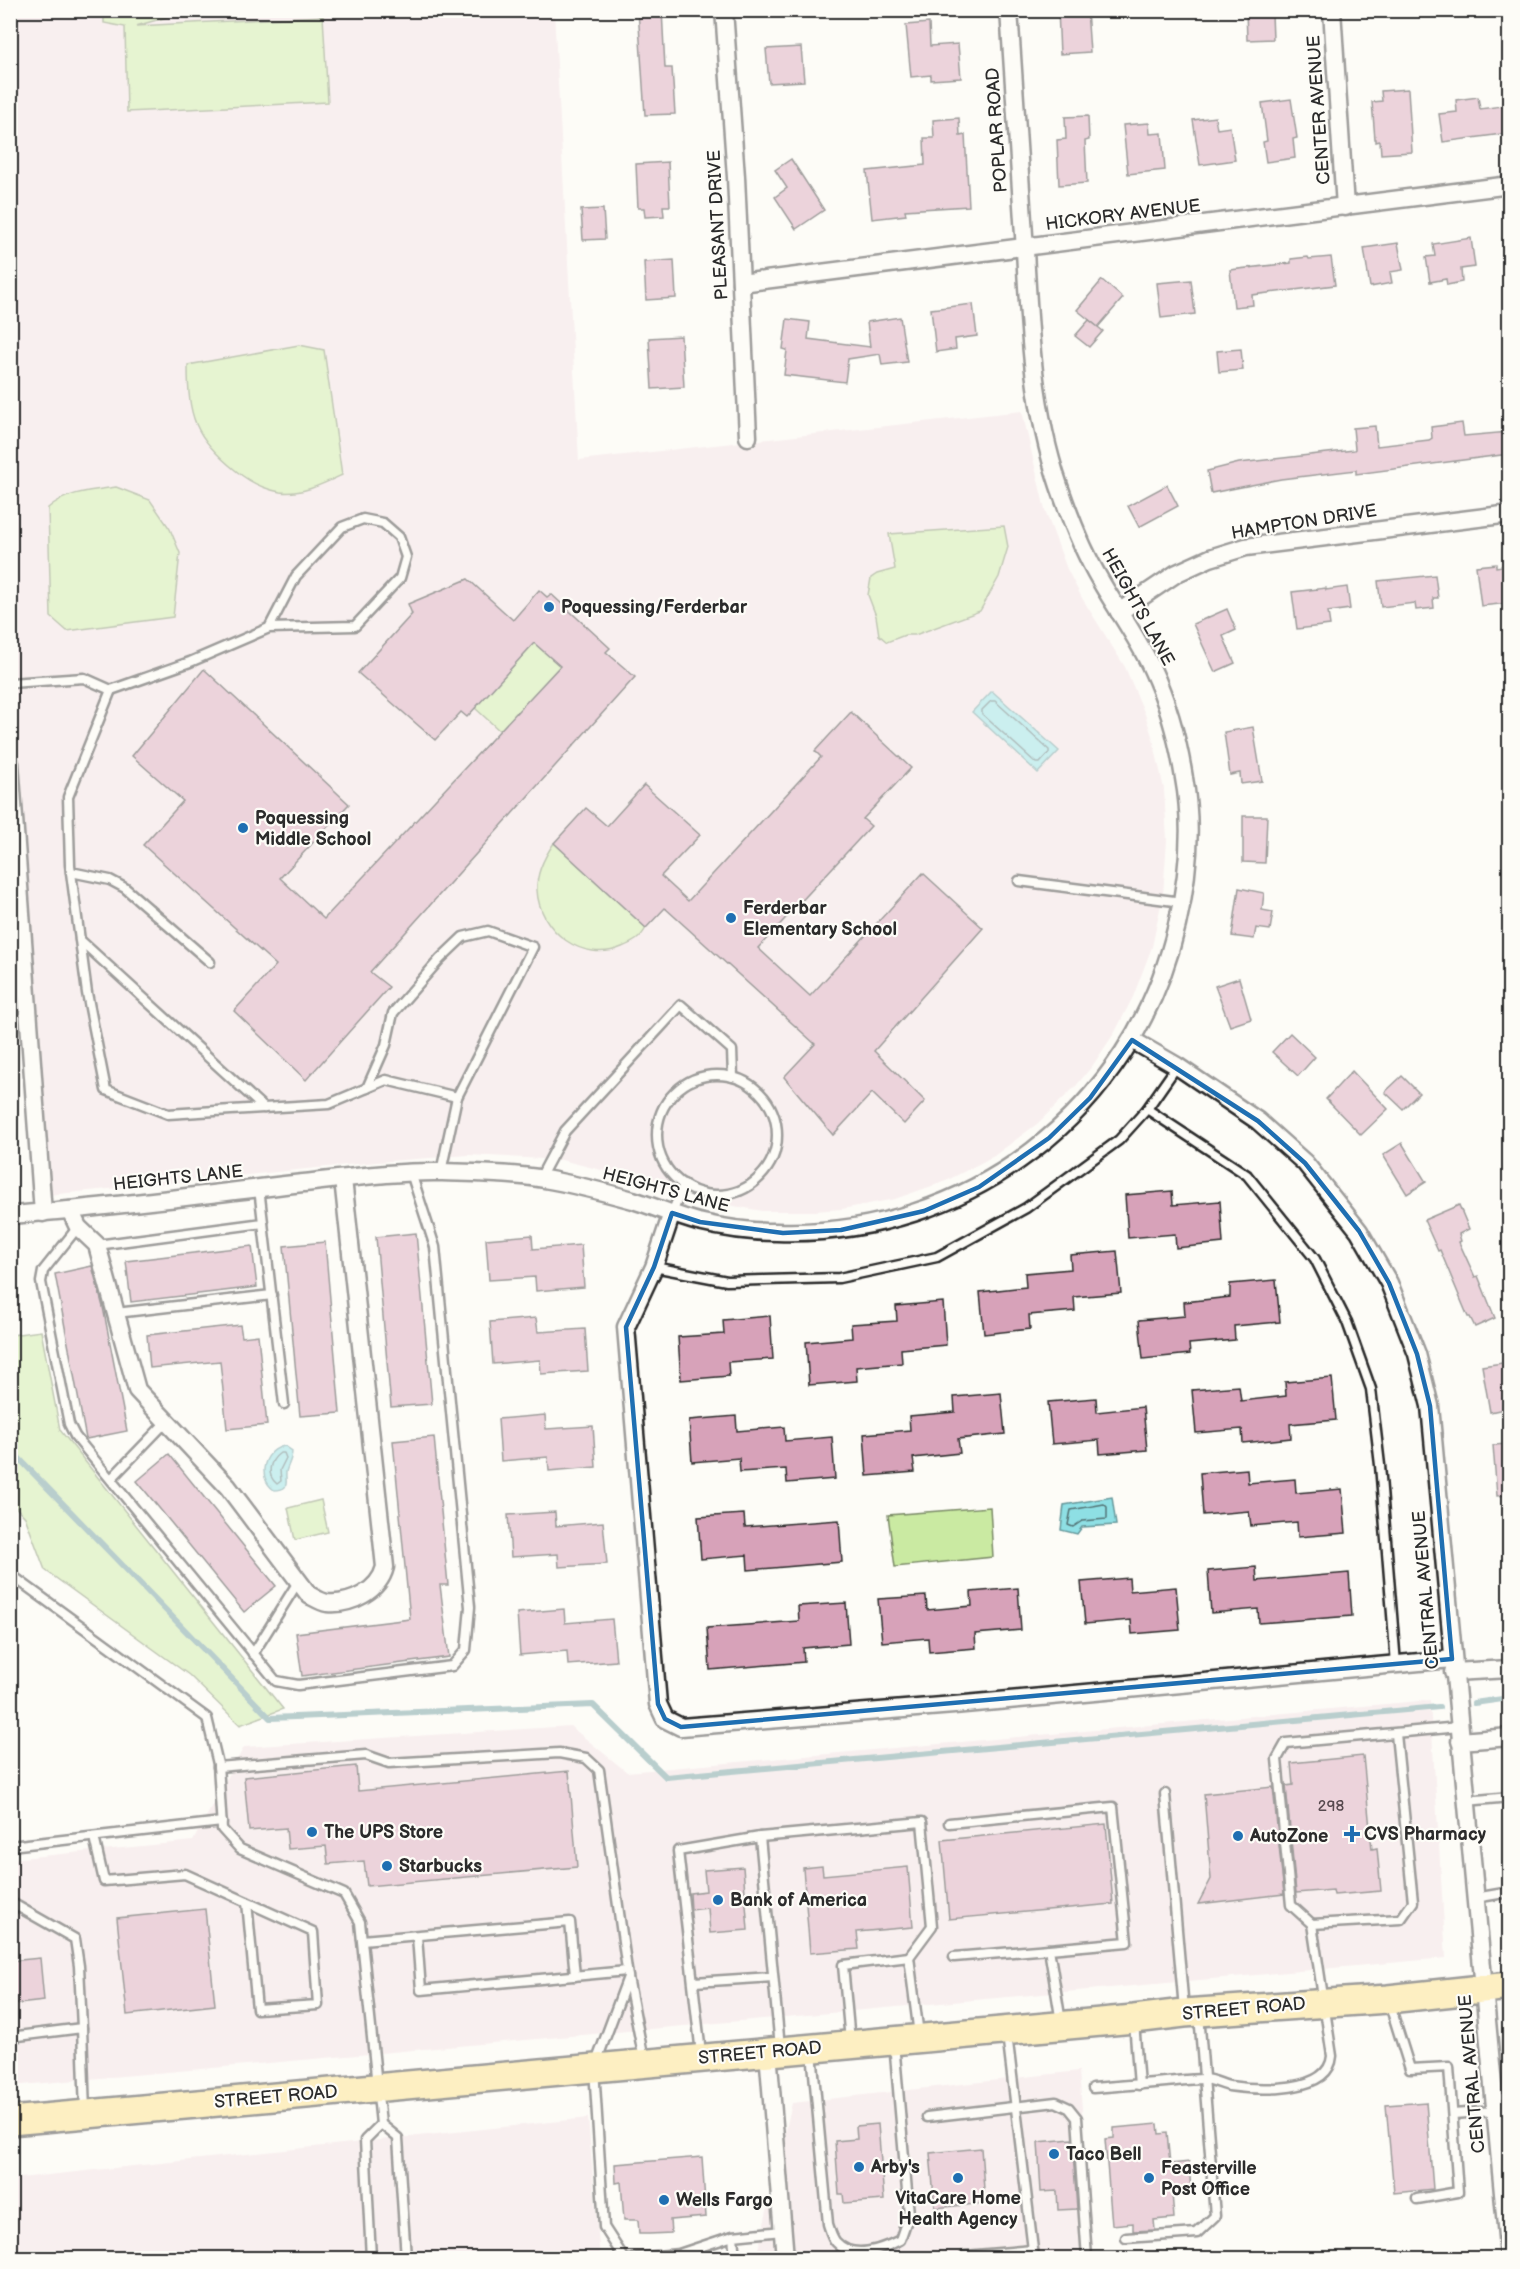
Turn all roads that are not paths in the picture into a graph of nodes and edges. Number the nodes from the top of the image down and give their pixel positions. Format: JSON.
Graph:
{"nodes":[{"id":1,"x":724,"y":10,"type":"edge"},
{"id":2,"x":1009,"y":10,"type":"edge"},
{"id":3,"x":1332,"y":10,"type":"edge"},
{"id":4,"x":1509,"y":185,"type":"edge"},
{"id":5,"x":1345,"y":207,"type":"junction"},
{"id":6,"x":1024,"y":247,"type":"junction"},
{"id":7,"x":741,"y":283,"type":"junction"},
{"id":8,"x":748,"y":437,"type":"dead end"},
{"id":9,"x":1509,"y":514,"type":"edge"},
{"id":10,"x":1119,"y":612,"type":"junction"},
{"id":11,"x":269,"y":628,"type":"junction"},
{"id":12,"x":10,"y":683,"type":"edge"},
{"id":13,"x":111,"y":690,"type":"junction"},
{"id":14,"x":10,"y":763,"type":"edge"},
{"id":15,"x":71,"y":872,"type":"junction"},
{"id":16,"x":1019,"y":881,"type":"dead end"},
{"id":17,"x":1183,"y":902,"type":"junction"},
{"id":18,"x":80,"y":940,"type":"junction"},
{"id":19,"x":17,"y":950,"type":"edge"},
{"id":20,"x":210,"y":962,"type":"dead end"},
{"id":21,"x":1132,"y":1040,"type":"junction"},
{"id":22,"x":1177,"y":1066,"type":"junction"},
{"id":23,"x":733,"y":1077,"type":"junction"},
{"id":24,"x":367,"y":1088,"type":"junction"},
{"id":25,"x":457,"y":1097,"type":"junction"},
{"id":26,"x":264,"y":1108,"type":"junction"},
{"id":27,"x":1147,"y":1109,"type":"junction"},
{"id":28,"x":441,"y":1172,"type":"junction"},
{"id":29,"x":411,"y":1173,"type":"junction"},
{"id":30,"x":540,"y":1178,"type":"junction"},
{"id":31,"x":343,"y":1179,"type":"junction"},
{"id":32,"x":684,"y":1185,"type":"junction"},
{"id":33,"x":259,"y":1188,"type":"junction"},
{"id":34,"x":70,"y":1209,"type":"junction"},
{"id":35,"x":43,"y":1213,"type":"junction"},
{"id":36,"x":672,"y":1213,"type":"junction"},
{"id":37,"x":10,"y":1215,"type":"edge"},
{"id":38,"x":263,"y":1222,"type":"junction"},
{"id":39,"x":78,"y":1227,"type":"junction"},
{"id":40,"x":97,"y":1245,"type":"junction"},
{"id":41,"x":654,"y":1267,"type":"junction"},
{"id":42,"x":272,"y":1295,"type":"junction"},
{"id":43,"x":116,"y":1313,"type":"junction"},
{"id":44,"x":284,"y":1404,"type":"dead end"},
{"id":45,"x":166,"y":1422,"type":"junction"},
{"id":46,"x":111,"y":1479,"type":"junction"},
{"id":47,"x":10,"y":1574,"type":"edge"},
{"id":48,"x":298,"y":1582,"type":"junction"},
{"id":49,"x":253,"y":1654,"type":"junction"},
{"id":50,"x":1396,"y":1664,"type":"junction"},
{"id":51,"x":1453,"y":1665,"type":"junction"},
{"id":52,"x":1509,"y":1669,"type":"edge"},
{"id":53,"x":1396,"y":1734,"type":"junction"},
{"id":54,"x":1459,"y":1734,"type":"junction"},
{"id":55,"x":1509,"y":1737,"type":"edge"},
{"id":56,"x":218,"y":1767,"type":"junction"},
{"id":57,"x":1165,"y":1794,"type":"dead end"},
{"id":58,"x":1509,"y":1797,"type":"edge"},
{"id":59,"x":1466,"y":1801,"type":"junction"},
{"id":60,"x":222,"y":1822,"type":"junction"},
{"id":61,"x":949,"y":1823,"type":"dead end"},
{"id":62,"x":94,"y":1837,"type":"junction"},
{"id":63,"x":760,"y":1837,"type":"junction"},
{"id":64,"x":10,"y":1846,"type":"edge"},
{"id":65,"x":1509,"y":1893,"type":"edge"},
{"id":66,"x":1475,"y":1898,"type":"junction"},
{"id":67,"x":10,"y":1902,"type":"edge"},
{"id":68,"x":247,"y":1902,"type":"junction"},
{"id":69,"x":1312,"y":1924,"type":"junction"},
{"id":70,"x":417,"y":1936,"type":"junction"},
{"id":71,"x":362,"y":1940,"type":"junction"},
{"id":72,"x":1049,"y":1949,"type":"junction"},
{"id":73,"x":909,"y":1957,"type":"junction"},
{"id":74,"x":954,"y":1957,"type":"dead end"},
{"id":75,"x":627,"y":1974,"type":"junction"},
{"id":76,"x":575,"y":1976,"type":"junction"},
{"id":77,"x":773,"y":1977,"type":"junction"},
{"id":78,"x":694,"y":1982,"type":"junction"},
{"id":79,"x":1497,"y":1987,"type":"edge"},
{"id":80,"x":1388,"y":1999,"type":"junction"},
{"id":81,"x":1323,"y":2002,"type":"junction"},
{"id":82,"x":1192,"y":2013,"type":"junction"},
{"id":83,"x":1134,"y":2019,"type":"junction"},
{"id":84,"x":1061,"y":2026,"type":"junction"},
{"id":85,"x":82,"y":2028,"type":"junction"},
{"id":86,"x":1006,"y":2031,"type":"junction"},
{"id":87,"x":10,"y":2037,"type":"edge"},
{"id":88,"x":907,"y":2040,"type":"junction"},
{"id":89,"x":851,"y":2045,"type":"junction"},
{"id":90,"x":812,"y":2048,"type":"junction"},
{"id":91,"x":774,"y":2051,"type":"junction"},
{"id":92,"x":702,"y":2057,"type":"junction"},
{"id":93,"x":645,"y":2063,"type":"junction"},
{"id":94,"x":594,"y":2068,"type":"junction"},
{"id":95,"x":1204,"y":2079,"type":"junction"},
{"id":96,"x":1139,"y":2085,"type":"junction"},
{"id":97,"x":378,"y":2088,"type":"junction"},
{"id":98,"x":1093,"y":2088,"type":"dead end"},
{"id":99,"x":1016,"y":2108,"type":"junction"},
{"id":100,"x":1495,"y":2111,"type":"junction"},
{"id":101,"x":1453,"y":2114,"type":"junction"},
{"id":102,"x":85,"y":2115,"type":"junction"},
{"id":103,"x":927,"y":2117,"type":"dead end"},
{"id":104,"x":10,"y":2121,"type":"edge"},
{"id":105,"x":381,"y":2124,"type":"junction"},
{"id":106,"x":1506,"y":2194,"type":"edge"},
{"id":107,"x":1417,"y":2199,"type":"dead end"},
{"id":108,"x":782,"y":2231,"type":"junction"},
{"id":109,"x":734,"y":2236,"type":"junction"},
{"id":110,"x":1126,"y":2238,"type":"dead end"},
{"id":111,"x":1034,"y":2254,"type":"edge"},
{"id":112,"x":965,"y":2256,"type":"dead end"},
{"id":113,"x":370,"y":2259,"type":"edge"},
{"id":114,"x":406,"y":2259,"type":"edge"},
{"id":115,"x":624,"y":2259,"type":"edge"},
{"id":116,"x":634,"y":2259,"type":"edge"},
{"id":117,"x":735,"y":2259,"type":"edge"},
{"id":118,"x":785,"y":2259,"type":"edge"},
{"id":119,"x":1087,"y":2259,"type":"edge"},
{"id":120,"x":1509,"y":2259,"type":"edge"}],
"edges":[{"from":1,"to":7,"type":"street","name":"PLEASANT DRIVE"},
{"from":2,"to":6,"type":"street","name":"POPLAR ROAD"},
{"from":3,"to":5,"type":"street","name":"CENTER AVENUE"},
{"from":4,"to":5,"type":"street","name":"HICKORY AVENUE"},
{"from":5,"to":6,"type":"street","name":"HICKORY AVENUE"},
{"from":6,"to":7,"type":"street","name":"HICKORY AVENUE"},
{"from":6,"to":10,"type":"street","name":"HEIGHTS LANE"},
{"from":7,"to":8,"type":"street","name":"PLEASANT DRIVE"},
{"from":9,"to":10,"type":"street","name":"HAMPTON DRIVE"},
{"from":10,"to":17,"type":"street","name":"HEIGHTS LANE"},
{"from":11,"to":11,"type":"lane"},
{"from":11,"to":13,"type":"lane"},
{"from":12,"to":13,"type":"lane"},
{"from":13,"to":15,"type":"lane"},
{"from":14,"to":19,"type":"street"},
{"from":15,"to":18,"type":"lane"},
{"from":15,"to":20,"type":"lane"},
{"from":16,"to":17,"type":"lane"},
{"from":17,"to":21,"type":"street","name":"HEIGHTS LANE"},
{"from":18,"to":26,"type":"lane"},
{"from":18,"to":26,"type":"lane"},
{"from":19,"to":35,"type":"street"},
{"from":21,"to":22,"type":"street","name":"CENTRAL AVENUE"},
{"from":21,"to":36,"type":"street","name":"HEIGHTS LANE"},
{"from":22,"to":27,"type":"lane"},
{"from":22,"to":51,"type":"street","name":"CENTRAL AVENUE"},
{"from":23,"to":30,"type":"lane"},
{"from":23,"to":32,"type":"lane"},
{"from":23,"to":32,"type":"lane"},
{"from":24,"to":25,"type":"lane"},
{"from":24,"to":25,"type":"lane"},
{"from":24,"to":26,"type":"lane"},
{"from":25,"to":28,"type":"lane"},
{"from":27,"to":41,"type":"lane"},
{"from":27,"to":50,"type":"lane"},
{"from":28,"to":29,"type":"street","name":"HEIGHTS LANE"},
{"from":28,"to":30,"type":"street","name":"HEIGHTS LANE"},
{"from":29,"to":31,"type":"street","name":"HEIGHTS LANE"},
{"from":29,"to":49,"type":"lane"},
{"from":30,"to":36,"type":"street","name":"HEIGHTS LANE"},
{"from":31,"to":33,"type":"street","name":"HEIGHTS LANE"},
{"from":31,"to":48,"type":"street"},
{"from":32,"to":36,"type":"lane"},
{"from":33,"to":34,"type":"street","name":"HEIGHTS LANE"},
{"from":33,"to":38,"type":"lane"},
{"from":34,"to":35,"type":"street","name":"HEIGHTS LANE"},
{"from":34,"to":39,"type":"street"},
{"from":35,"to":37,"type":"street","name":"HEIGHTS LANE"},
{"from":36,"to":41,"type":"street"},
{"from":38,"to":40,"type":"lane"},
{"from":38,"to":42,"type":"lane"},
{"from":39,"to":40,"type":"street"},
{"from":39,"to":46,"type":"lane"},
{"from":40,"to":43,"type":"street"},
{"from":41,"to":50,"type":"street"},
{"from":42,"to":43,"type":"lane"},
{"from":42,"to":44,"type":"lane"},
{"from":43,"to":45,"type":"street"},
{"from":45,"to":46,"type":"lane"},
{"from":45,"to":48,"type":"street"},
{"from":46,"to":49,"type":"lane"},
{"from":47,"to":56,"type":"lane"},
{"from":48,"to":49,"type":"lane"},
{"from":50,"to":51,"type":"street"},
{"from":51,"to":52,"type":"street"},
{"from":51,"to":54,"type":"street","name":"CENTRAL AVENUE"},
{"from":53,"to":54,"type":"lane"},
{"from":53,"to":69,"type":"lane"},
{"from":53,"to":69,"type":"lane"},
{"from":54,"to":55,"type":"street"},
{"from":54,"to":59,"type":"street","name":"CENTRAL AVENUE"},
{"from":56,"to":60,"type":"lane"},
{"from":56,"to":75,"type":"lane"},
{"from":57,"to":82,"type":"lane"},
{"from":58,"to":59,"type":"lane"},
{"from":59,"to":66,"type":"street","name":"CENTRAL AVENUE"},
{"from":60,"to":62,"type":"lane"},
{"from":60,"to":71,"type":"lane"},
{"from":61,"to":72,"type":"lane"},
{"from":62,"to":64,"type":"lane"},
{"from":62,"to":68,"type":"lane"},
{"from":63,"to":73,"type":"lane"},
{"from":63,"to":77,"type":"lane"},
{"from":63,"to":78,"type":"lane"},
{"from":65,"to":66,"type":"lane"},
{"from":66,"to":79,"type":"street","name":"CENTRAL AVENUE"},
{"from":67,"to":85,"type":"lane"},
{"from":68,"to":68,"type":"lane"},
{"from":69,"to":81,"type":"lane"},
{"from":70,"to":71,"type":"lane"},
{"from":70,"to":76,"type":"lane"},
{"from":70,"to":76,"type":"lane"},
{"from":71,"to":97,"type":"lane"},
{"from":72,"to":74,"type":"lane"},
{"from":72,"to":84,"type":"lane"},
{"from":73,"to":88,"type":"lane"},
{"from":73,"to":89,"type":"lane"},
{"from":75,"to":76,"type":"lane"},
{"from":75,"to":93,"type":"lane"},
{"from":75,"to":94,"type":"lane"},
{"from":77,"to":78,"type":"lane"},
{"from":77,"to":91,"type":"lane"},
{"from":78,"to":92,"type":"lane"},
{"from":79,"to":80,"type":"main road","name":"STREET ROAD"},
{"from":79,"to":100,"type":"street","name":"CENTRAL AVENUE"},
{"from":80,"to":81,"type":"main road","name":"STREET ROAD"},
{"from":80,"to":101,"type":"lane"},
{"from":81,"to":82,"type":"main road","name":"STREET ROAD"},
{"from":81,"to":95,"type":"lane"},
{"from":82,"to":83,"type":"main road","name":"STREET ROAD"},
{"from":82,"to":95,"type":"lane"},
{"from":83,"to":84,"type":"main road","name":"STREET ROAD"},
{"from":83,"to":96,"type":"lane"},
{"from":84,"to":86,"type":"main road","name":"STREET ROAD"},
{"from":85,"to":87,"type":"lane"},
{"from":85,"to":102,"type":"lane"},
{"from":86,"to":88,"type":"main road","name":"STREET ROAD"},
{"from":86,"to":99,"type":"lane"},
{"from":88,"to":89,"type":"main road","name":"STREET ROAD"},
{"from":88,"to":90,"type":"lane"},
{"from":89,"to":90,"type":"main road","name":"STREET ROAD"},
{"from":90,"to":91,"type":"main road","name":"STREET ROAD"},
{"from":91,"to":92,"type":"main road","name":"STREET ROAD"},
{"from":91,"to":108,"type":"street"},
{"from":92,"to":93,"type":"main road","name":"STREET ROAD"},
{"from":93,"to":94,"type":"main road","name":"STREET ROAD"},
{"from":94,"to":97,"type":"main road","name":"STREET ROAD"},
{"from":94,"to":115,"type":"lane"},
{"from":95,"to":96,"type":"lane"},
{"from":95,"to":110,"type":"lane"},
{"from":96,"to":98,"type":"lane"},
{"from":97,"to":102,"type":"main road","name":"STREET ROAD"},
{"from":97,"to":105,"type":"lane"},
{"from":99,"to":103,"type":"lane"},
{"from":99,"to":111,"type":"lane"},
{"from":99,"to":119,"type":"lane"},
{"from":100,"to":101,"type":"lane"},
{"from":100,"to":106,"type":"street","name":"CENTRAL AVENUE"},
{"from":101,"to":107,"type":"lane"},
{"from":102,"to":104,"type":"main road","name":"STREET ROAD"},
{"from":105,"to":113,"type":"lane"},
{"from":105,"to":114,"type":"lane"},
{"from":106,"to":120,"type":"street","name":"CENTRAL AVENUE"},
{"from":108,"to":109,"type":"lane"},
{"from":108,"to":118,"type":"street"},
{"from":109,"to":116,"type":"lane"},
{"from":109,"to":117,"type":"lane"},
{"from":111,"to":112,"type":"lane"}]}
